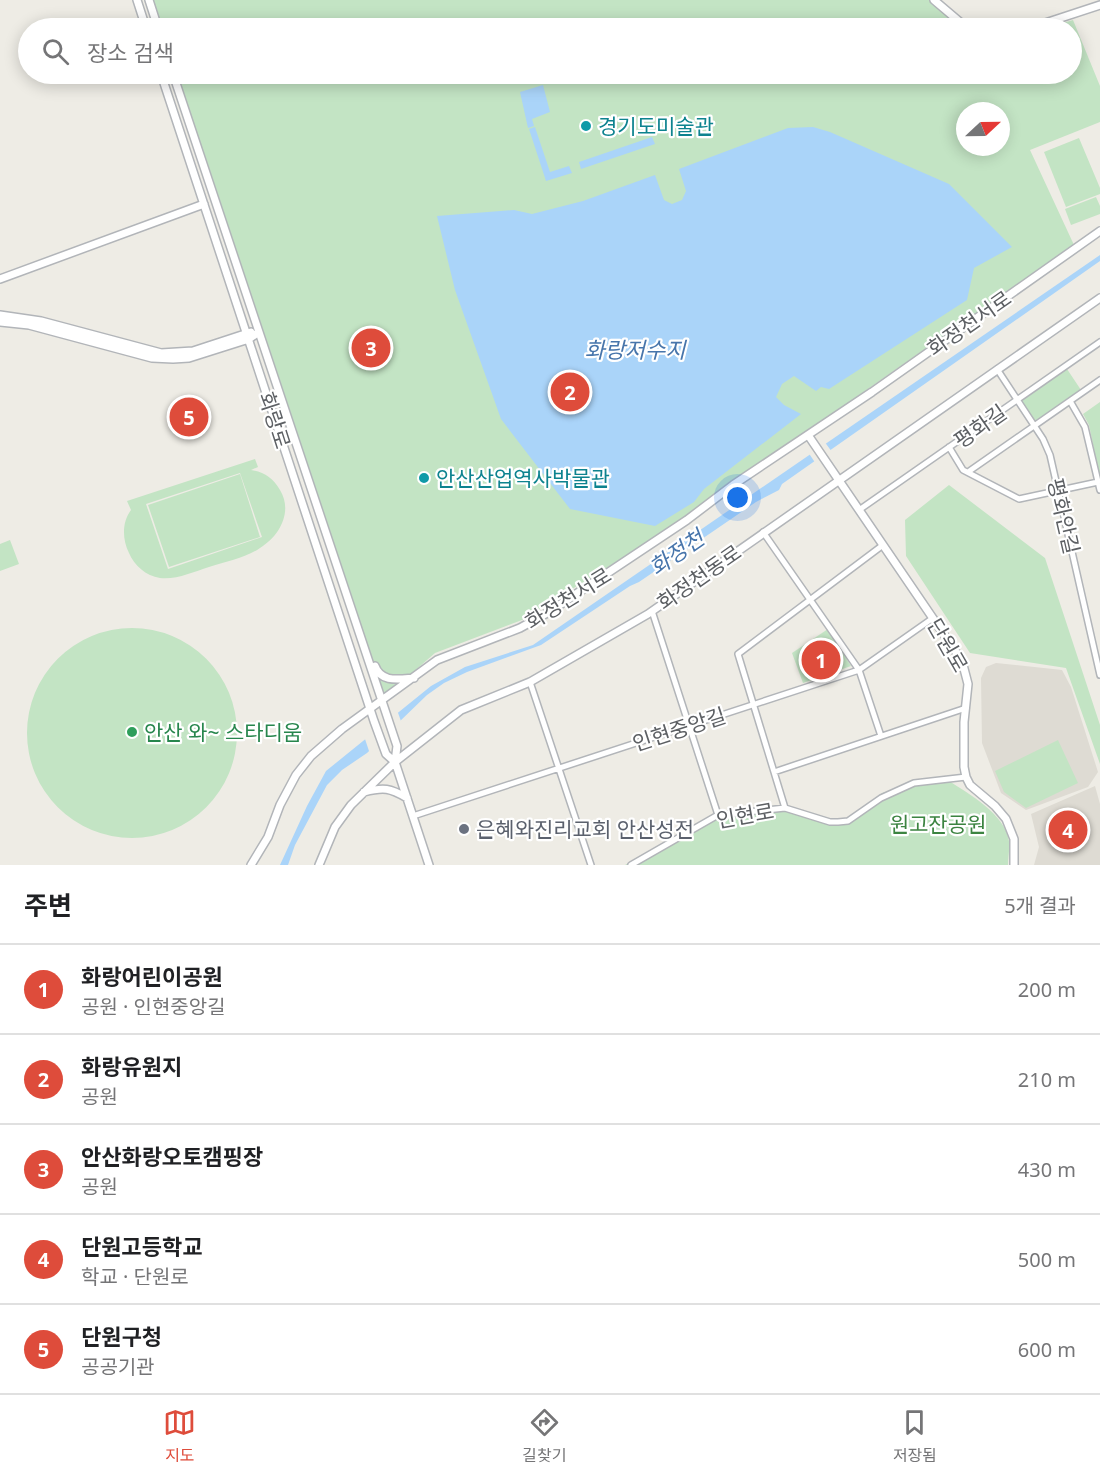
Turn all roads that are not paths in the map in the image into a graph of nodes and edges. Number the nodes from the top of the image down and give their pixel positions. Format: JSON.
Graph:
{"nodes":[{"id":1,"x":137,"y":0,"type":"edge"},
{"id":2,"x":149,"y":0,"type":"edge"},
{"id":3,"x":934,"y":0,"type":"edge"},
{"id":4,"x":1100,"y":5,"type":"edge"},
{"id":5,"x":143,"y":18,"type":"edge"},
{"id":6,"x":155,"y":18,"type":"edge"},
{"id":7,"x":955,"y":18,"type":"edge"},
{"id":8,"x":1060,"y":18,"type":"edge"},
{"id":9,"x":164,"y":84,"type":"edge"},
{"id":10,"x":176,"y":84,"type":"edge"},
{"id":11,"x":204,"y":204,"type":"junction"},
{"id":12,"x":1100,"y":231,"type":"edge"},
{"id":13,"x":0,"y":279,"type":"edge"},
{"id":14,"x":1100,"y":298,"type":"edge"},
{"id":15,"x":0,"y":315,"type":"edge"},
{"id":16,"x":0,"y":322,"type":"edge"},
{"id":17,"x":260,"y":332,"type":"junction"},
{"id":18,"x":247,"y":336,"type":"junction"},
{"id":19,"x":1100,"y":342,"type":"edge"},
{"id":20,"x":997,"y":369,"type":"junction"},
{"id":21,"x":1100,"y":380,"type":"edge"},
{"id":22,"x":1017,"y":399,"type":"junction"},
{"id":23,"x":1070,"y":401,"type":"junction"},
{"id":24,"x":1034,"y":425,"type":"junction"},
{"id":25,"x":810,"y":437,"type":"junction"},
{"id":26,"x":949,"y":447,"type":"junction"},
{"id":27,"x":968,"y":472,"type":"junction"},
{"id":28,"x":840,"y":481,"type":"junction"},
{"id":29,"x":1098,"y":482,"type":"junction"},
{"id":30,"x":1100,"y":490,"type":"edge"},
{"id":31,"x":1058,"y":491,"type":"junction"},
{"id":32,"x":859,"y":510,"type":"junction"},
{"id":33,"x":763,"y":532,"type":"junction"},
{"id":34,"x":884,"y":545,"type":"junction"},
{"id":35,"x":810,"y":600,"type":"junction"},
{"id":36,"x":652,"y":610,"type":"junction"},
{"id":37,"x":933,"y":618,"type":"junction"},
{"id":38,"x":364,"y":646,"type":"junction"},
{"id":39,"x":859,"y":670,"type":"junction"},
{"id":40,"x":1100,"y":675,"type":"edge"},
{"id":41,"x":414,"y":678,"type":"junction"},
{"id":42,"x":530,"y":682,"type":"junction"},
{"id":43,"x":382,"y":701,"type":"junction"},
{"id":44,"x":753,"y":704,"type":"junction"},
{"id":45,"x":966,"y":708,"type":"junction"},
{"id":46,"x":371,"y":710,"type":"junction"},
{"id":47,"x":689,"y":725,"type":"junction"},
{"id":48,"x":882,"y":736,"type":"junction"},
{"id":49,"x":395,"y":762,"type":"junction"},
{"id":50,"x":559,"y":768,"type":"junction"},
{"id":51,"x":774,"y":772,"type":"junction"},
{"id":52,"x":966,"y":777,"type":"junction"},
{"id":53,"x":364,"y":792,"type":"junction"},
{"id":54,"x":407,"y":798,"type":"junction"},
{"id":55,"x":785,"y":808,"type":"junction"},
{"id":56,"x":718,"y":815,"type":"junction"},
{"id":57,"x":413,"y":816,"type":"junction"},
{"id":58,"x":251,"y":865,"type":"edge"},
{"id":59,"x":319,"y":865,"type":"edge"},
{"id":60,"x":429,"y":865,"type":"edge"},
{"id":61,"x":591,"y":865,"type":"edge"},
{"id":62,"x":631,"y":865,"type":"edge"},
{"id":63,"x":1014,"y":865,"type":"edge"}],
"edges":[{"from":1,"to":5,"type":"street"},
{"from":2,"to":6,"type":"street"},
{"from":3,"to":7,"type":"street"},
{"from":4,"to":8,"type":"street"},
{"from":9,"to":11,"type":"street","name":"화랑로"},
{"from":10,"to":17,"type":"street","name":"화랑로"},
{"from":11,"to":13,"type":"street"},
{"from":11,"to":18,"type":"street","name":"화랑로"},
{"from":12,"to":25,"type":"street","name":"화정천서로"},
{"from":14,"to":20,"type":"street","name":"화정천동로"},
{"from":15,"to":18,"type":"street"},
{"from":16,"to":18,"type":"street"},
{"from":17,"to":18,"type":"street"},
{"from":17,"to":38,"type":"street","name":"화랑로"},
{"from":18,"to":46,"type":"street","name":"화랑로"},
{"from":19,"to":22,"type":"street","name":"평화길"},
{"from":20,"to":22,"type":"street","name":"평화안길"},
{"from":20,"to":28,"type":"street","name":"화정천동로"},
{"from":21,"to":23,"type":"street"},
{"from":22,"to":24,"type":"street","name":"평화안길"},
{"from":22,"to":26,"type":"street","name":"평화길"},
{"from":23,"to":24,"type":"street"},
{"from":23,"to":29,"type":"street","name":"평화안길"},
{"from":24,"to":27,"type":"street"},
{"from":24,"to":31,"type":"street","name":"평화안길"},
{"from":25,"to":28,"type":"street","name":"단원로"},
{"from":25,"to":41,"type":"street","name":"화정천서로"},
{"from":26,"to":27,"type":"street"},
{"from":26,"to":32,"type":"street","name":"평화길"},
{"from":27,"to":31,"type":"street"},
{"from":28,"to":32,"type":"street","name":"단원로"},
{"from":28,"to":33,"type":"street","name":"화정천동로"},
{"from":29,"to":30,"type":"street","name":"평화안길"},
{"from":29,"to":31,"type":"street"},
{"from":31,"to":40,"type":"street","name":"평화안길"},
{"from":32,"to":34,"type":"street","name":"단원로"},
{"from":33,"to":35,"type":"street"},
{"from":33,"to":36,"type":"street","name":"화정천동로"},
{"from":34,"to":35,"type":"street"},
{"from":34,"to":37,"type":"street","name":"단원로"},
{"from":35,"to":39,"type":"street"},
{"from":35,"to":44,"type":"street"},
{"from":36,"to":42,"type":"street","name":"화정천동로"},
{"from":36,"to":47,"type":"street"},
{"from":37,"to":39,"type":"street","name":"인현중앙길"},
{"from":37,"to":45,"type":"street","name":"단원로"},
{"from":38,"to":41,"type":"street"},
{"from":38,"to":43,"type":"street","name":"화랑로"},
{"from":39,"to":44,"type":"street","name":"인현중앙길"},
{"from":39,"to":48,"type":"street"},
{"from":41,"to":43,"type":"street","name":"화정천서로"},
{"from":42,"to":49,"type":"street","name":"화정천동로"},
{"from":42,"to":50,"type":"street"},
{"from":43,"to":46,"type":"street","name":"화정천서로"},
{"from":43,"to":49,"type":"street","name":"화랑로"},
{"from":44,"to":47,"type":"street","name":"인현중앙길"},
{"from":44,"to":51,"type":"street"},
{"from":45,"to":48,"type":"street"},
{"from":45,"to":52,"type":"street","name":"단원로"},
{"from":46,"to":49,"type":"street","name":"화랑로"},
{"from":46,"to":58,"type":"street","name":"화정천서로"},
{"from":47,"to":50,"type":"street","name":"인현중앙길"},
{"from":47,"to":56,"type":"street"},
{"from":48,"to":51,"type":"street"},
{"from":49,"to":53,"type":"street","name":"화정천동로"},
{"from":49,"to":54,"type":"street","name":"화랑로"},
{"from":50,"to":57,"type":"street","name":"인현중앙길"},
{"from":50,"to":61,"type":"street"},
{"from":51,"to":55,"type":"street"},
{"from":52,"to":55,"type":"street","name":"인현로"},
{"from":52,"to":63,"type":"street"},
{"from":53,"to":54,"type":"street"},
{"from":53,"to":59,"type":"street","name":"화정천동로"},
{"from":54,"to":57,"type":"street","name":"화랑로"},
{"from":55,"to":56,"type":"street","name":"인현로"},
{"from":56,"to":62,"type":"street","name":"인현로"},
{"from":57,"to":60,"type":"street","name":"화랑로"}]}
